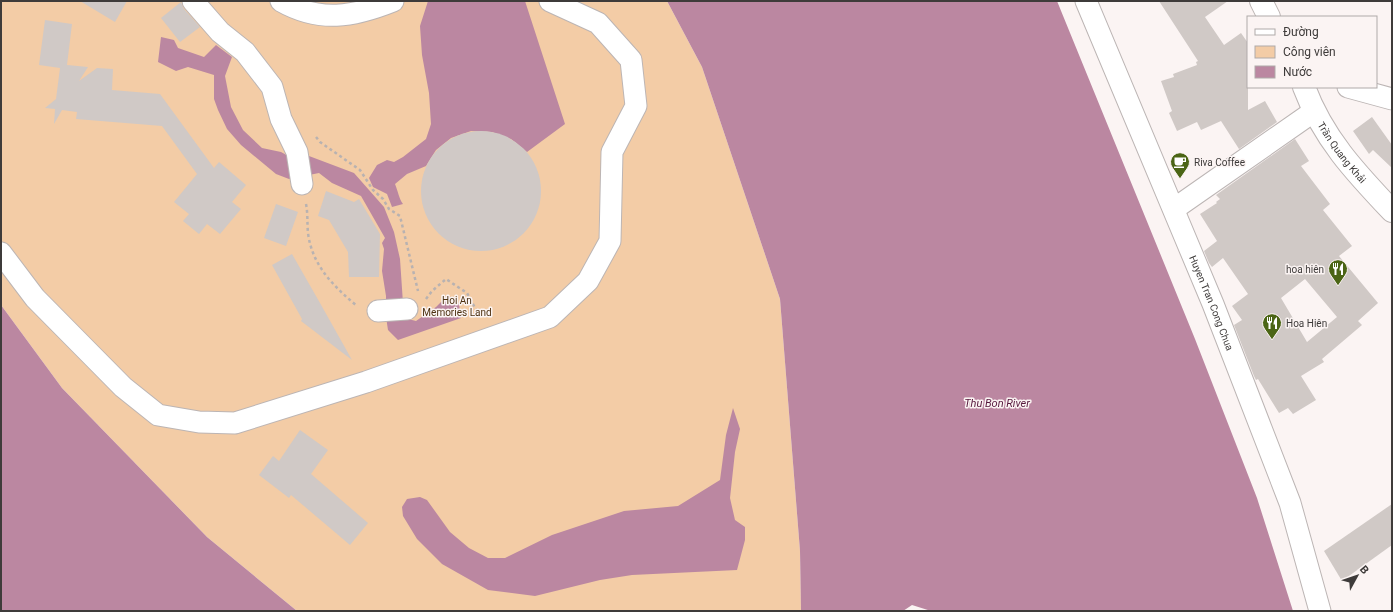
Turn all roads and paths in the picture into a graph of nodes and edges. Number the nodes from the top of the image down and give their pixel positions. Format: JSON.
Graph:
{"nodes":[{"id":1,"x":193,"y":1,"type":"edge"},
{"id":2,"x":281,"y":1,"type":"edge"},
{"id":3,"x":393,"y":1,"type":"edge"},
{"id":4,"x":550,"y":1,"type":"edge"},
{"id":5,"x":1086,"y":1,"type":"edge"},
{"id":6,"x":1261,"y":1,"type":"edge"},
{"id":7,"x":1268,"y":16,"type":"edge"},
{"id":8,"x":1304,"y":88,"type":"edge"},
{"id":9,"x":1352,"y":88,"type":"edge"},
{"id":10,"x":1392,"y":99,"type":"edge"},
{"id":11,"x":1313,"y":112,"type":"junction"},
{"id":12,"x":310,"y":131,"type":"dead end"},
{"id":13,"x":302,"y":184,"type":"joint"},
{"id":14,"x":1174,"y":209,"type":"junction"},
{"id":15,"x":1392,"y":211,"type":"edge"},
{"id":16,"x":1,"y":253,"type":"edge"},
{"id":17,"x":415,"y":307,"type":"junction"},
{"id":18,"x":378,"y":311,"type":"joint"},
{"id":19,"x":488,"y":340,"type":"junction"},
{"id":20,"x":1320,"y":611,"type":"edge"}],
"edges":[{"from":1,"to":13,"type":"street"},
{"from":2,"to":3,"type":"street"},
{"from":4,"to":19,"type":"street"},
{"from":5,"to":14,"type":"street","name":"Huyen Tran Cong Chua"},
{"from":6,"to":7,"type":"street"},
{"from":8,"to":11,"type":"street","name":"Trần Quang Khải"},
{"from":9,"to":10,"type":"street"},
{"from":11,"to":14,"type":"street"},
{"from":11,"to":15,"type":"street","name":"Trần Quang Khải"},
{"from":12,"to":17,"type":"path"},
{"from":13,"to":18,"type":"path"},
{"from":14,"to":20,"type":"street","name":"Huyen Tran Cong Chua"},
{"from":16,"to":19,"type":"street"},
{"from":17,"to":18,"type":"street"},
{"from":17,"to":19,"type":"path"}]}
